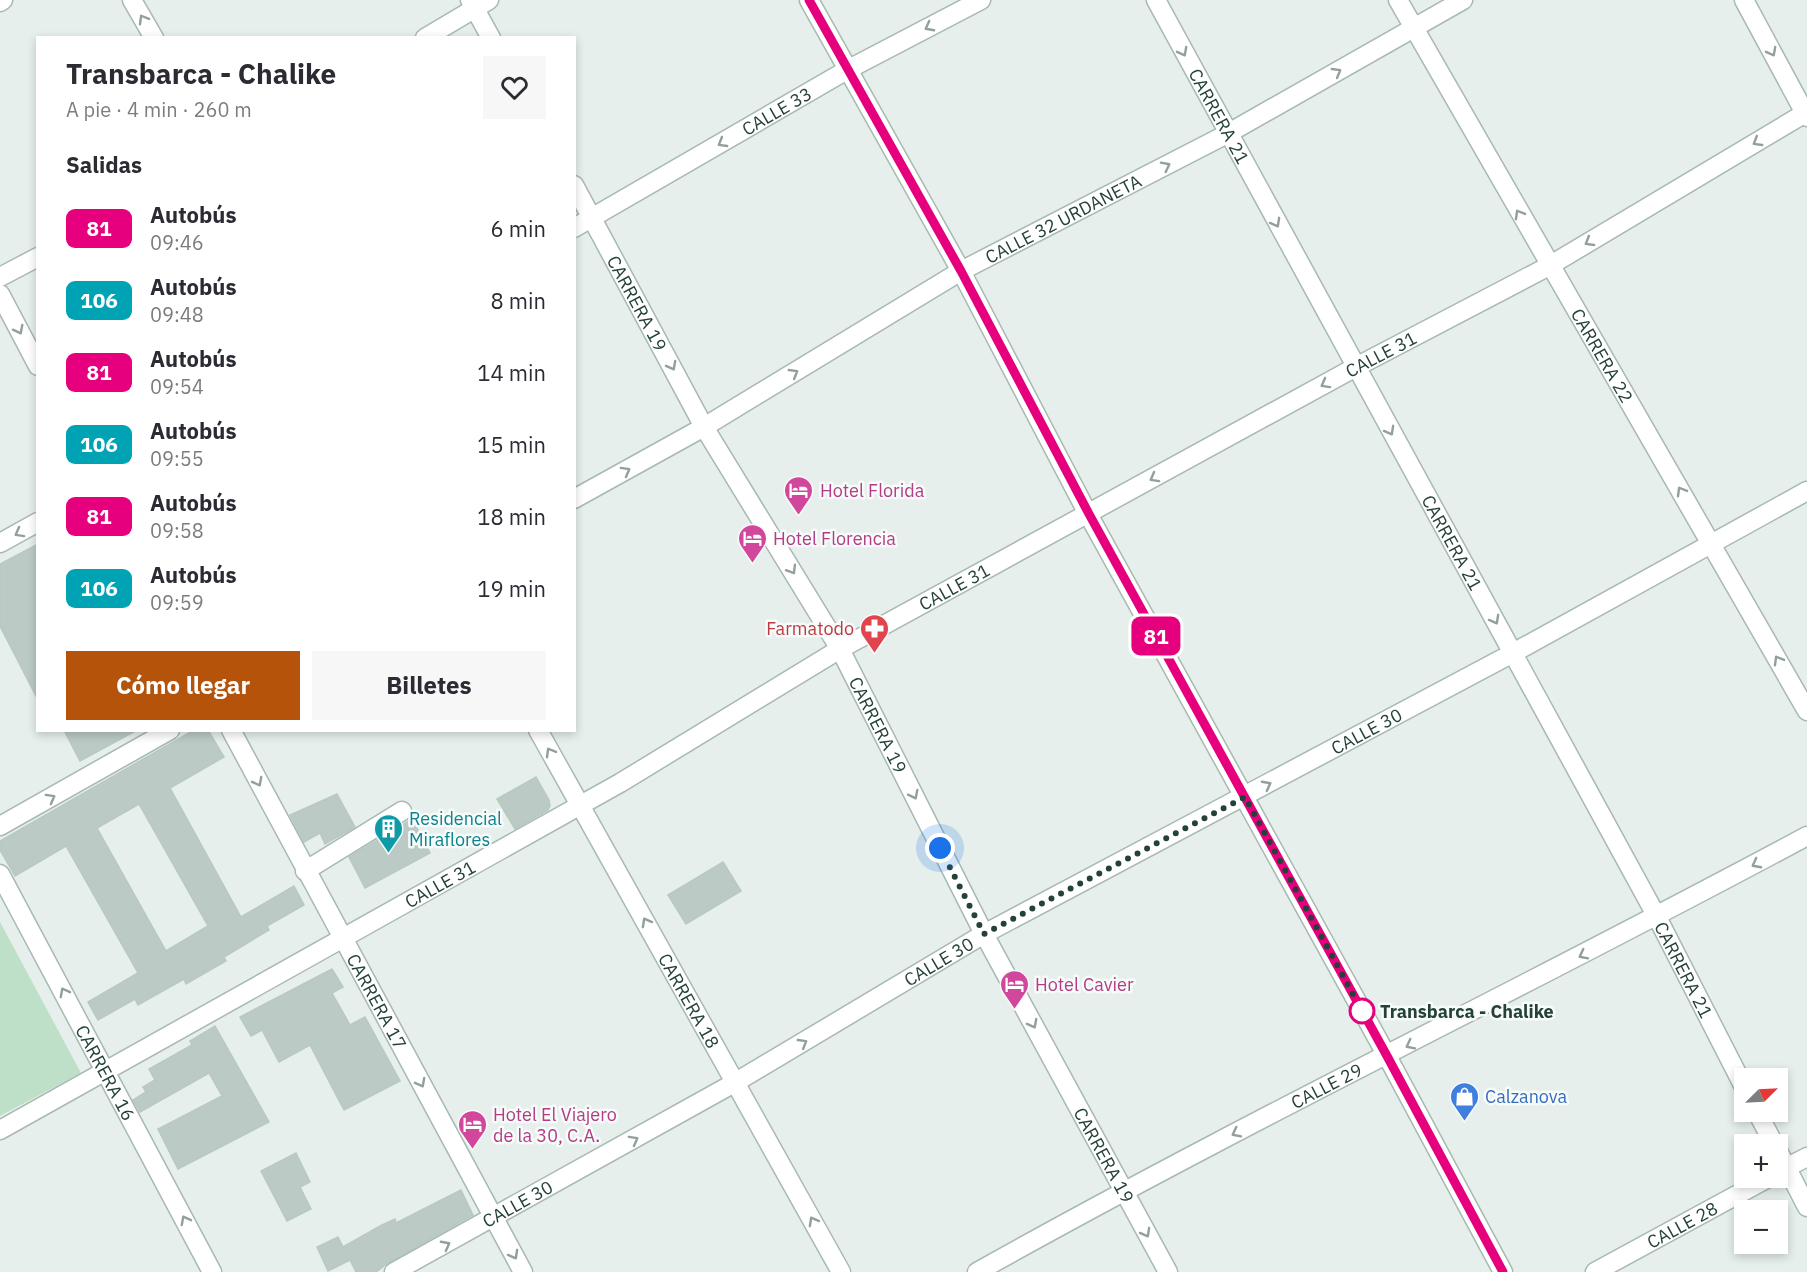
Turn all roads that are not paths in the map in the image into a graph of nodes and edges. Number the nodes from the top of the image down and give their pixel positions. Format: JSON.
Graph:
{"nodes":[{"id":1,"x":132,"y":0,"type":"edge"},
{"id":2,"x":809,"y":0,"type":"edge"},
{"id":3,"x":981,"y":0,"type":"edge"},
{"id":4,"x":1156,"y":0,"type":"edge"},
{"id":5,"x":1398,"y":0,"type":"edge"},
{"id":6,"x":1463,"y":0,"type":"edge"},
{"id":7,"x":1744,"y":0,"type":"edge"},
{"id":8,"x":478,"y":3,"type":"edge"},
{"id":9,"x":1414,"y":28,"type":"junction"},
{"id":10,"x":153,"y":36,"type":"edge"},
{"id":11,"x":428,"y":36,"type":"edge"},
{"id":12,"x":490,"y":36,"type":"edge"},
{"id":13,"x":847,"y":70,"type":"junction"},
{"id":14,"x":1806,"y":114,"type":"edge"},
{"id":15,"x":1227,"y":134,"type":"junction"},
{"id":16,"x":576,"y":188,"type":"edge"},
{"id":17,"x":593,"y":218,"type":"junction"},
{"id":18,"x":576,"y":227,"type":"edge"},
{"id":19,"x":36,"y":258,"type":"edge"},
{"id":20,"x":1549,"y":266,"type":"junction"},
{"id":21,"x":961,"y":271,"type":"junction"},
{"id":22,"x":0,"y":278,"type":"edge"},
{"id":23,"x":0,"y":294,"type":"edge"},
{"id":24,"x":36,"y":362,"type":"edge"},
{"id":25,"x":1354,"y":368,"type":"junction"},
{"id":26,"x":704,"y":427,"type":"junction"},
{"id":27,"x":1807,"y":490,"type":"edge"},
{"id":28,"x":576,"y":498,"type":"edge"},
{"id":29,"x":1089,"y":514,"type":"junction"},
{"id":30,"x":36,"y":523,"type":"edge"},
{"id":31,"x":1712,"y":542,"type":"junction"},
{"id":32,"x":0,"y":543,"type":"edge"},
{"id":33,"x":840,"y":650,"type":"junction"},
{"id":34,"x":1513,"y":653,"type":"junction"},
{"id":35,"x":1807,"y":711,"type":"edge"},
{"id":36,"x":166,"y":732,"type":"edge"},
{"id":37,"x":232,"y":732,"type":"edge"},
{"id":38,"x":539,"y":732,"type":"edge"},
{"id":39,"x":1245,"y":797,"type":"junction"},
{"id":40,"x":580,"y":804,"type":"junction"},
{"id":41,"x":402,"y":811,"type":"dead end"},
{"id":42,"x":0,"y":826,"type":"edge"},
{"id":43,"x":1807,"y":836,"type":"edge"},
{"id":44,"x":305,"y":871,"type":"junction"},
{"id":45,"x":0,"y":874,"type":"edge"},
{"id":46,"x":1657,"y":917,"type":"junction"},
{"id":47,"x":984,"y":934,"type":"junction"},
{"id":48,"x":343,"y":939,"type":"junction"},
{"id":49,"x":1387,"y":1056,"type":"junction"},
{"id":50,"x":1734,"y":1068,"type":"edge"},
{"id":51,"x":106,"y":1070,"type":"junction"},
{"id":52,"x":736,"y":1083,"type":"junction"},
{"id":53,"x":0,"y":1130,"type":"edge"},
{"id":54,"x":1807,"y":1157,"type":"edge"},
{"id":55,"x":1788,"y":1167,"type":"edge"},
{"id":56,"x":1788,"y":1179,"type":"edge"},
{"id":57,"x":1750,"y":1188,"type":"edge"},
{"id":58,"x":1122,"y":1191,"type":"junction"},
{"id":59,"x":1807,"y":1207,"type":"edge"},
{"id":60,"x":494,"y":1219,"type":"junction"},
{"id":61,"x":212,"y":1272,"type":"edge"},
{"id":62,"x":394,"y":1272,"type":"edge"},
{"id":63,"x":523,"y":1272,"type":"edge"},
{"id":64,"x":841,"y":1272,"type":"edge"},
{"id":65,"x":977,"y":1272,"type":"edge"},
{"id":66,"x":1168,"y":1272,"type":"edge"},
{"id":67,"x":1503,"y":1272,"type":"edge"},
{"id":68,"x":1595,"y":1272,"type":"edge"}],
"edges":[{"from":10,"to":1,"type":"street","one_way":true},
{"from":2,"to":13,"type":"street"},
{"from":3,"to":13,"type":"street","name":"CALLE 33","one_way":true},
{"from":4,"to":15,"type":"street","name":"CARRERA 21","one_way":true},
{"from":5,"to":9,"type":"street","name":"CARRERA 22"},
{"from":6,"to":9,"type":"street","name":"CALLE 32 URDANETA"},
{"from":7,"to":14,"type":"street","one_way":true},
{"from":8,"to":11,"type":"street"},
{"from":8,"to":12,"type":"street"},
{"from":15,"to":9,"type":"street","name":"CALLE 32 URDANETA","one_way":true},
{"from":20,"to":9,"type":"street","name":"CARRERA 22","one_way":true},
{"from":13,"to":17,"type":"street","name":"CALLE 33","one_way":true},
{"from":13,"to":21,"type":"street"},
{"from":14,"to":20,"type":"street","name":"CALLE 31","one_way":true},
{"from":21,"to":15,"type":"street","name":"CALLE 32 URDANETA","one_way":true},
{"from":15,"to":25,"type":"street","name":"CARRERA 21","one_way":true},
{"from":16,"to":17,"type":"street","name":"CARRERA 19"},
{"from":17,"to":18,"type":"street","name":"CALLE 33"},
{"from":17,"to":26,"type":"street","name":"CARRERA 19","one_way":true},
{"from":19,"to":22,"type":"street"},
{"from":20,"to":25,"type":"street","name":"CALLE 31"},
{"from":31,"to":20,"type":"street","name":"CARRERA 22","one_way":true},
{"from":26,"to":21,"type":"street","name":"CALLE 32 URDANETA","one_way":true},
{"from":21,"to":29,"type":"street"},
{"from":23,"to":24,"type":"street","one_way":true},
{"from":25,"to":29,"type":"street","name":"CALLE 31","one_way":true},
{"from":25,"to":34,"type":"street","name":"CARRERA 21","one_way":true},
{"from":28,"to":26,"type":"street","name":"CALLE 32 URDANETA","one_way":true},
{"from":26,"to":33,"type":"street","name":"CARRERA 19","one_way":true},
{"from":27,"to":31,"type":"street","name":"CALLE 30"},
{"from":29,"to":33,"type":"street","name":"CALLE 31"},
{"from":29,"to":39,"type":"street"},
{"from":30,"to":32,"type":"street","one_way":true},
{"from":31,"to":34,"type":"street","name":"CALLE 30"},
{"from":35,"to":31,"type":"street","name":"CARRERA 22","one_way":true},
{"from":33,"to":40,"type":"street","name":"CALLE 31"},
{"from":33,"to":47,"type":"street","name":"CARRERA 19","one_way":true},
{"from":39,"to":34,"type":"street","name":"CALLE 30","one_way":true},
{"from":34,"to":46,"type":"street","name":"CARRERA 21"},
{"from":42,"to":36,"type":"street","one_way":true},
{"from":37,"to":44,"type":"street","name":"CARRERA 17","one_way":true},
{"from":40,"to":38,"type":"street","name":"CARRERA 18","one_way":true},
{"from":39,"to":47,"type":"street","name":"CALLE 30"},
{"from":39,"to":49,"type":"street"},
{"from":40,"to":48,"type":"street","name":"CALLE 31"},
{"from":52,"to":40,"type":"street","name":"CARRERA 18","one_way":true},
{"from":41,"to":44,"type":"street"},
{"from":43,"to":46,"type":"street","name":"CALLE 29","one_way":true},
{"from":44,"to":48,"type":"street","name":"CARRERA 17"},
{"from":51,"to":45,"type":"street","name":"CARRERA 16","one_way":true},
{"from":46,"to":49,"type":"street","name":"CALLE 29","one_way":true},
{"from":46,"to":50,"type":"street","name":"CARRERA 21"},
{"from":52,"to":47,"type":"street","name":"CALLE 30","one_way":true},
{"from":47,"to":58,"type":"street","name":"CARRERA 19","one_way":true},
{"from":48,"to":51,"type":"street","name":"CALLE 31"},
{"from":48,"to":60,"type":"street","name":"CARRERA 17","one_way":true},
{"from":49,"to":58,"type":"street","name":"CALLE 29","one_way":true},
{"from":49,"to":67,"type":"street"},
{"from":51,"to":53,"type":"street","name":"CALLE 31"},
{"from":61,"to":51,"type":"street","name":"CARRERA 16","one_way":true},
{"from":60,"to":52,"type":"street","name":"CALLE 30","one_way":true},
{"from":64,"to":52,"type":"street","name":"CARRERA 18","one_way":true},
{"from":54,"to":55,"type":"street"},
{"from":56,"to":59,"type":"street"},
{"from":57,"to":68,"type":"street","name":"CALLE 28"},
{"from":58,"to":65,"type":"street","name":"CALLE 29"},
{"from":58,"to":66,"type":"street","name":"CARRERA 19","one_way":true},
{"from":62,"to":60,"type":"street","name":"CALLE 30","one_way":true},
{"from":60,"to":63,"type":"street","name":"CARRERA 17","one_way":true}]}
